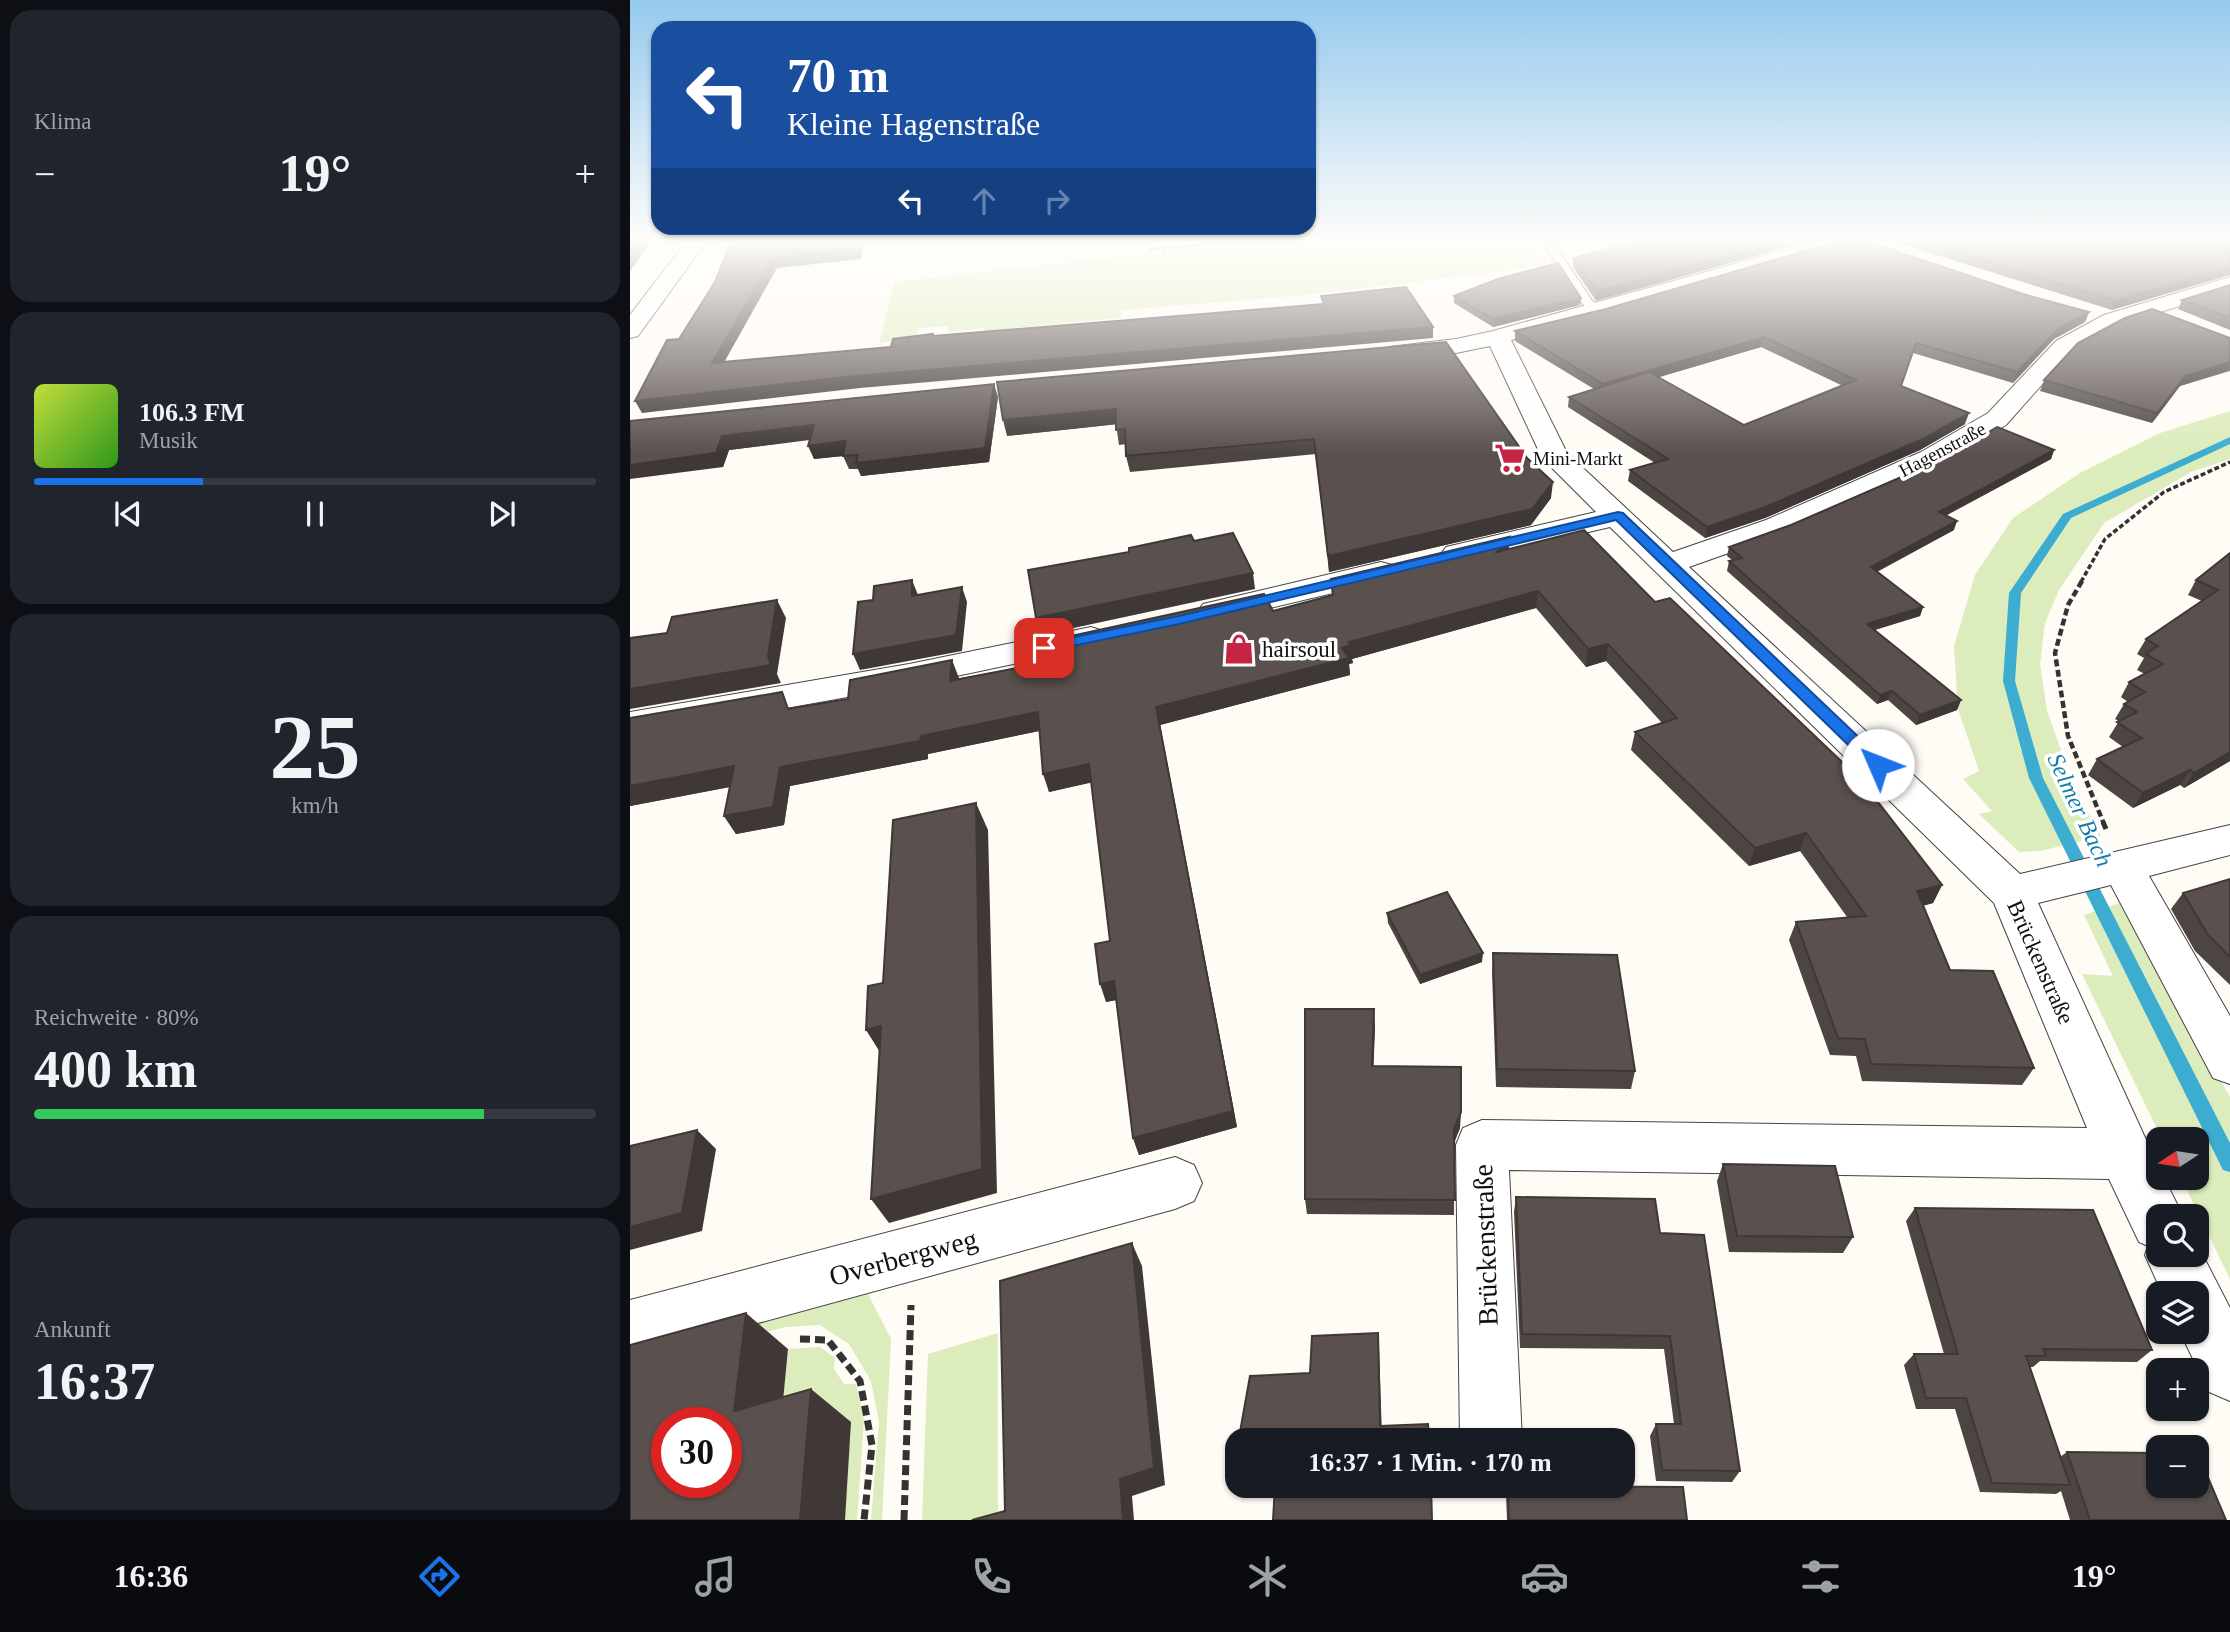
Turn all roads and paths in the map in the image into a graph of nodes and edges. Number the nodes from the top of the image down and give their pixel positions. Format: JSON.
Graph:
{"nodes":[{"id":1,"x":643,"y":313,"type":"edge"},
{"id":2,"x":1589,"y":313,"type":"edge"},
{"id":3,"x":2121,"y":313,"type":"edge"},
{"id":4,"x":2160,"y":313,"type":"edge"},
{"id":5,"x":2183,"y":322,"type":"edge"},
{"id":6,"x":630,"y":331,"type":"edge"},
{"id":7,"x":1497,"y":337,"type":"junction"},
{"id":8,"x":1372,"y":354,"type":"edge"},
{"id":9,"x":2230,"y":462,"type":"edge"},
{"id":10,"x":1618,"y":516,"type":"junction"},
{"id":11,"x":1668,"y":564,"type":"junction"},
{"id":12,"x":1179,"y":620,"type":"edge"},
{"id":13,"x":1125,"y":631,"type":"edge"},
{"id":14,"x":630,"y":724,"type":"edge"},
{"id":15,"x":2230,"y":841,"type":"edge"},
{"id":16,"x":2110,"y":869,"type":"junction"},
{"id":17,"x":2028,"y":890,"type":"junction"},
{"id":18,"x":2230,"y":1062,"type":"edge"},
{"id":19,"x":2124,"y":1154,"type":"junction"},
{"id":20,"x":1175,"y":1184,"type":"dead end"},
{"id":21,"x":2149,"y":1204,"type":"edge"},
{"id":22,"x":912,"y":1255,"type":"junction"},
{"id":23,"x":2209,"y":1328,"type":"edge"},
{"id":24,"x":630,"y":1329,"type":"edge"},
{"id":25,"x":793,"y":1339,"type":"dead end"},
{"id":26,"x":2230,"y":1371,"type":"edge"},
{"id":27,"x":1490,"y":1428,"type":"edge"},
{"id":28,"x":864,"y":1520,"type":"edge"},
{"id":29,"x":904,"y":1520,"type":"edge"}],
"edges":[{"from":1,"to":6,"type":"street"},
{"from":2,"to":7,"type":"street"},
{"from":3,"to":11,"type":"street","name":"Hagenstraße"},
{"from":4,"to":5,"type":"street"},
{"from":7,"to":8,"type":"street"},
{"from":7,"to":10,"type":"street","name":"Brückenstraße"},
{"from":9,"to":16,"type":"path"},
{"from":10,"to":11,"type":"street","name":"Brückenstraße"},
{"from":10,"to":12,"type":"street"},
{"from":11,"to":17,"type":"street","name":"Brückenstraße"},
{"from":13,"to":14,"type":"street"},
{"from":15,"to":16,"type":"street"},
{"from":16,"to":17,"type":"street"},
{"from":16,"to":18,"type":"street"},
{"from":17,"to":19,"type":"street","name":"Brückenstraße"},
{"from":19,"to":21,"type":"street","name":"Brückenstraße"},
{"from":19,"to":27,"type":"street","name":"Brückenstraße"},
{"from":20,"to":22,"type":"street","name":"Overbergweg"},
{"from":22,"to":24,"type":"street","name":"Overbergweg"},
{"from":22,"to":29,"type":"path"},
{"from":23,"to":26,"type":"street"},
{"from":25,"to":28,"type":"path"}]}
